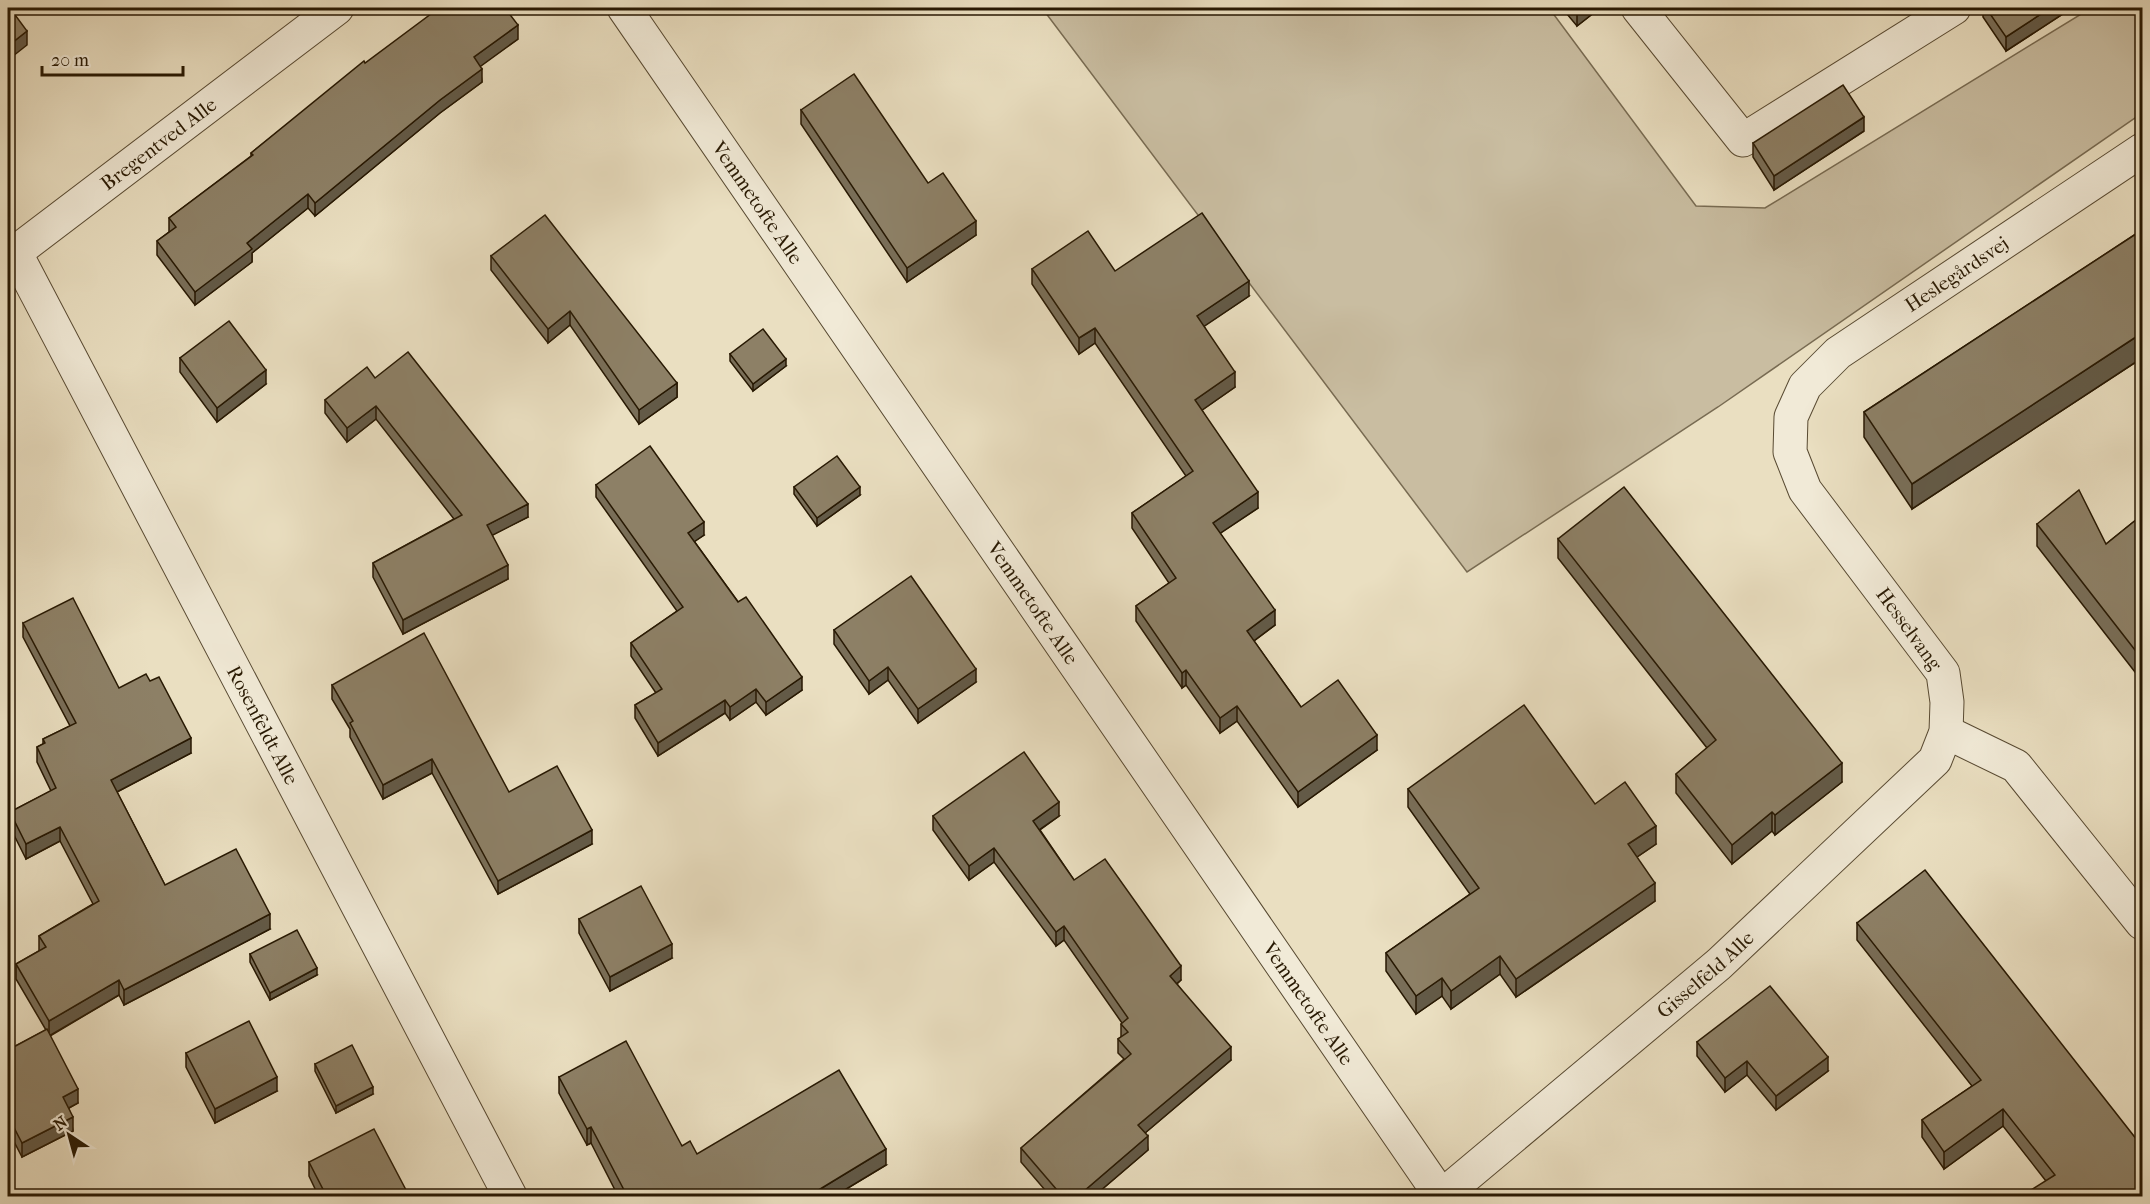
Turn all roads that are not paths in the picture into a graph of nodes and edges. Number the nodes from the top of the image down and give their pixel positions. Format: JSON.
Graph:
{"nodes":[{"id":1,"x":337,"y":8,"type":"edge"},
{"id":2,"x":624,"y":8,"type":"edge"},
{"id":3,"x":1638,"y":8,"type":"edge"},
{"id":4,"x":1954,"y":8,"type":"edge"},
{"id":5,"x":2142,"y":150,"type":"edge"},
{"id":6,"x":11,"y":255,"type":"edge"},
{"id":7,"x":1791,"y":417,"type":"joint"},
{"id":8,"x":1946,"y":732,"type":"junction"},
{"id":9,"x":2142,"y":922,"type":"edge"},
{"id":10,"x":510,"y":1197,"type":"edge"},
{"id":11,"x":1442,"y":1197,"type":"edge"}],
"edges":[{"from":1,"to":6,"type":"street","name":"Bregentved Alle"},
{"from":2,"to":11,"type":"street","name":"Vemmetofte Alle"},
{"from":3,"to":4,"type":"street"},
{"from":5,"to":7,"type":"street","name":"Heslegårdsvej"},
{"from":6,"to":10,"type":"street","name":"Rosenfeldt Alle"},
{"from":7,"to":8,"type":"street","name":"Hesselvang"},
{"from":8,"to":9,"type":"street"},
{"from":8,"to":11,"type":"street","name":"Gisselfeld Alle"}]}
